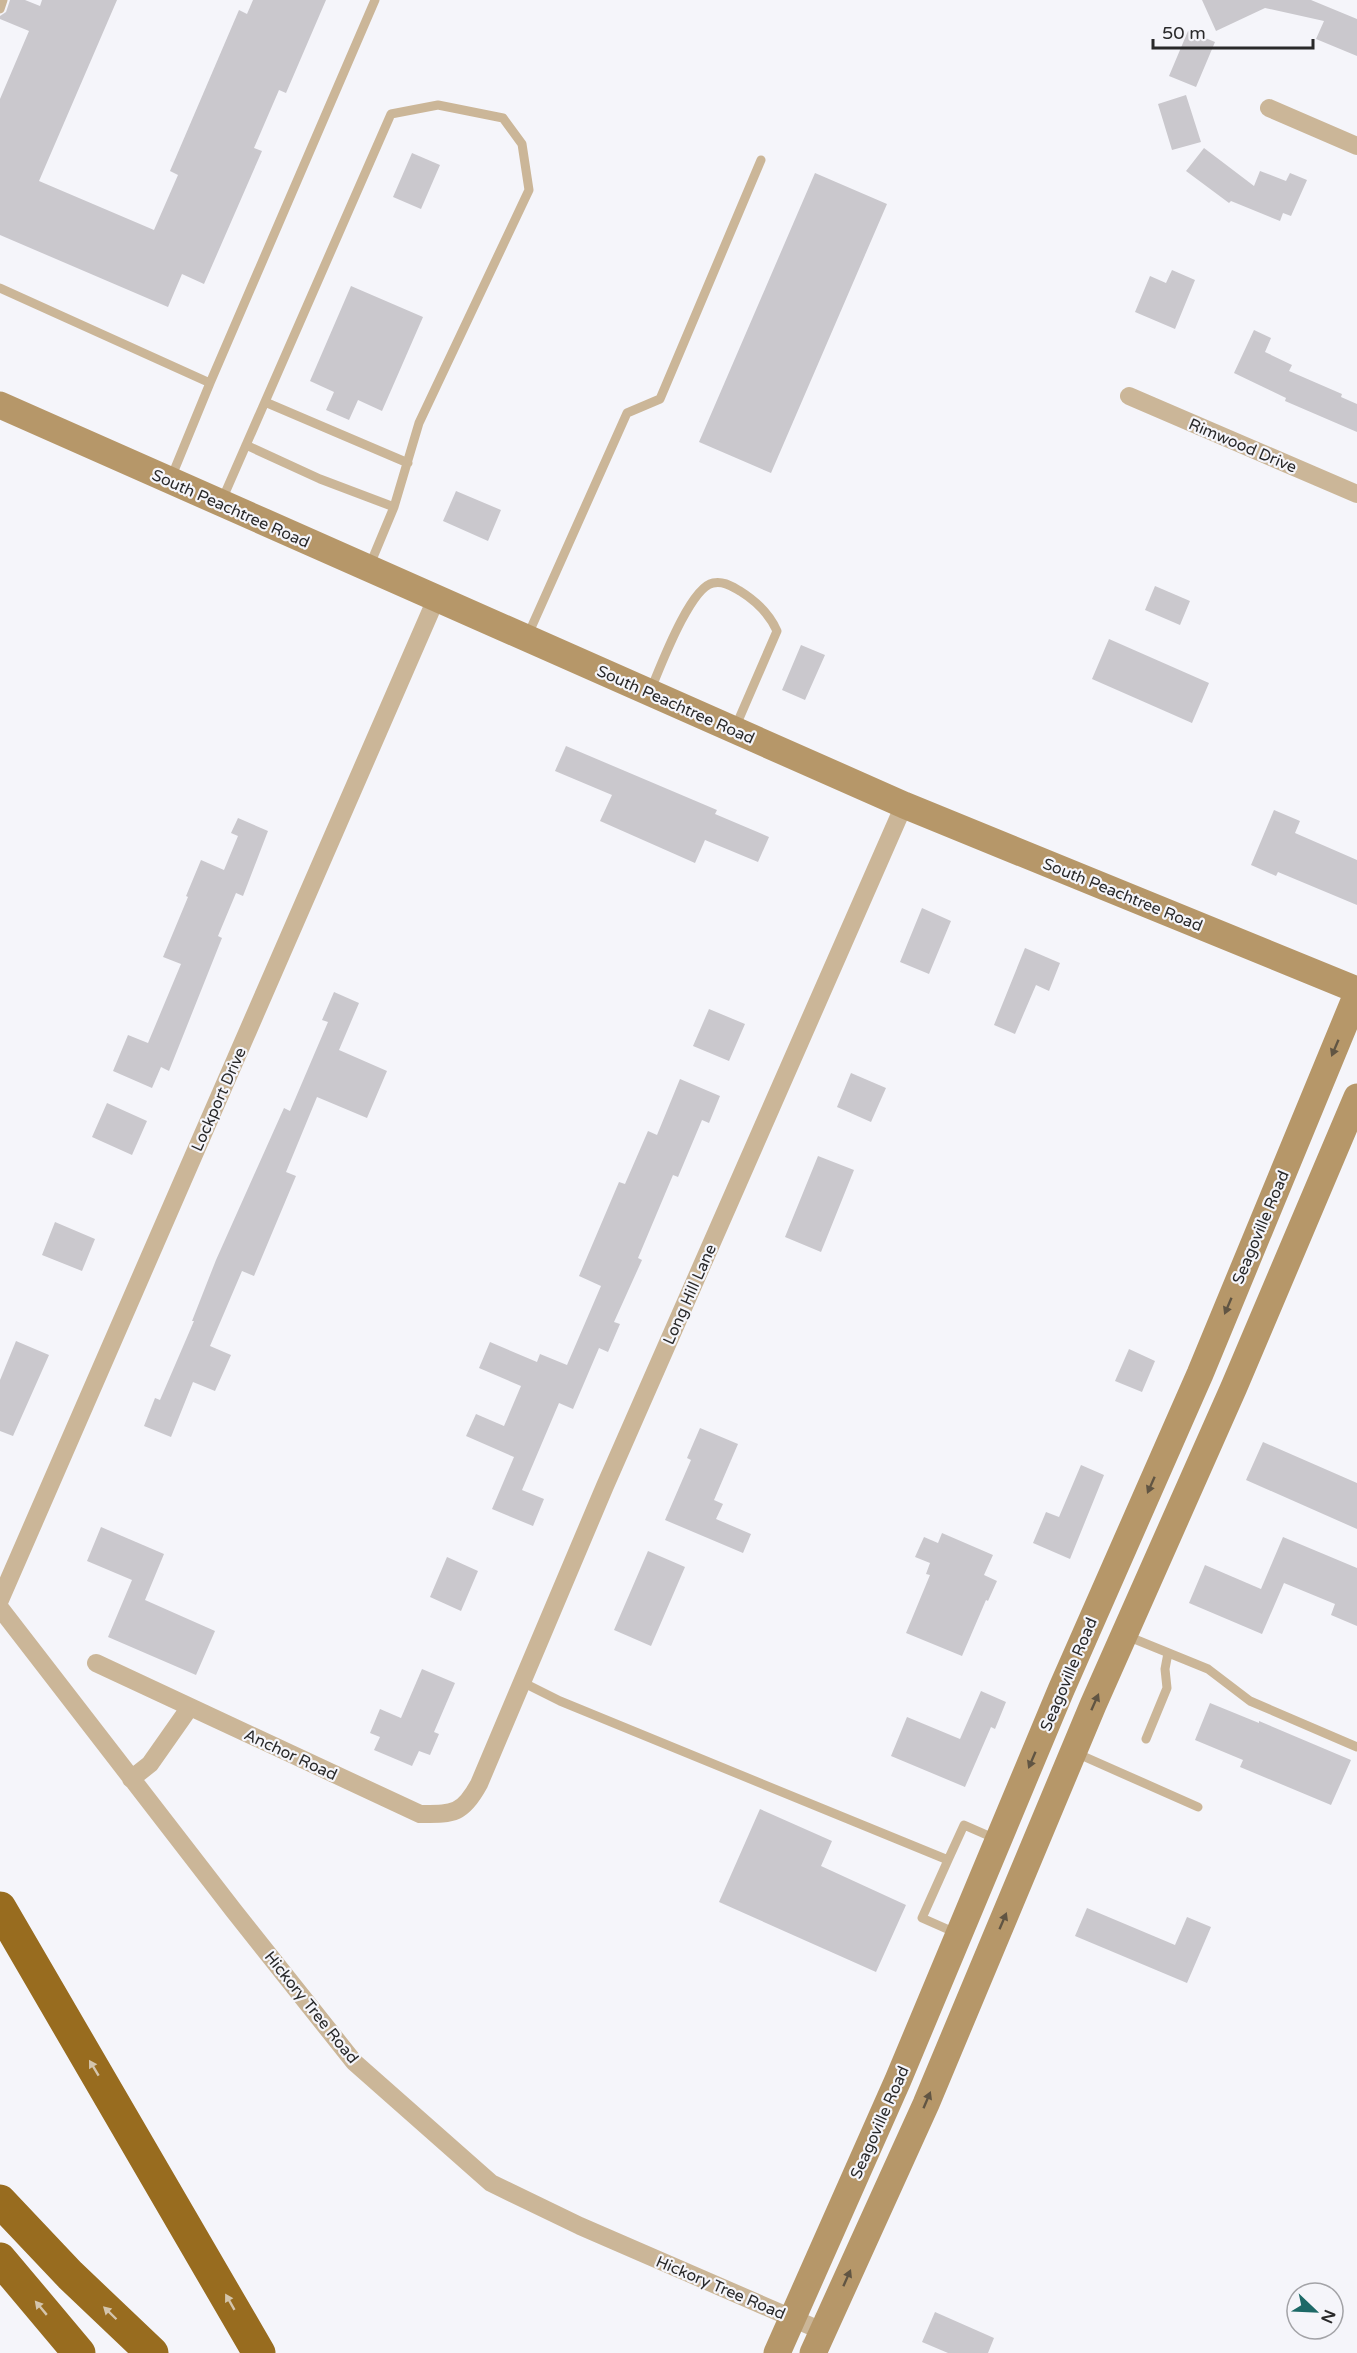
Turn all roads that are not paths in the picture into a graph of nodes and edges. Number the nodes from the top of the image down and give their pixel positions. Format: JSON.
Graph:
{"nodes":[{"id":1,"x":3,"y":0,"type":"edge"},
{"id":2,"x":375,"y":0,"type":"edge"},
{"id":3,"x":0,"y":9,"type":"edge"},
{"id":4,"x":1269,"y":108,"type":"dead end"},
{"id":5,"x":1357,"y":146,"type":"edge"},
{"id":6,"x":761,"y":160,"type":"dead end"},
{"id":7,"x":0,"y":288,"type":"edge"},
{"id":8,"x":210,"y":383,"type":"junction"},
{"id":9,"x":1129,"y":396,"type":"dead end"},
{"id":10,"x":266,"y":402,"type":"junction"},
{"id":11,"x":0,"y":405,"type":"edge"},
{"id":12,"x":246,"y":445,"type":"junction"},
{"id":13,"x":408,"y":463,"type":"junction"},
{"id":14,"x":170,"y":481,"type":"junction"},
{"id":15,"x":1357,"y":494,"type":"edge"},
{"id":16,"x":220,"y":503,"type":"junction"},
{"id":17,"x":394,"y":507,"type":"junction"},
{"id":18,"x":369,"y":569,"type":"junction"},
{"id":19,"x":436,"y":599,"type":"junction"},
{"id":20,"x":526,"y":639,"type":"junction"},
{"id":21,"x":649,"y":693,"type":"junction"},
{"id":22,"x":734,"y":730,"type":"junction"},
{"id":23,"x":904,"y":805,"type":"junction"},
{"id":24,"x":1357,"y":992,"type":"edge"},
{"id":25,"x":1357,"y":1097,"type":"edge"},
{"id":26,"x":1200,"y":1374,"type":"junction"},
{"id":27,"x":1234,"y":1388,"type":"junction"},
{"id":28,"x":1117,"y":1563,"type":"junction"},
{"id":29,"x":1150,"y":1576,"type":"junction"},
{"id":30,"x":0,"y":1600,"type":"edge"},
{"id":31,"x":0,"y":1608,"type":"edge"},
{"id":32,"x":1125,"y":1635,"type":"junction"},
{"id":33,"x":1168,"y":1653,"type":"junction"},
{"id":34,"x":96,"y":1663,"type":"dead end"},
{"id":35,"x":522,"y":1682,"type":"junction"},
{"id":36,"x":190,"y":1707,"type":"junction"},
{"id":37,"x":1146,"y":1739,"type":"dead end"},
{"id":38,"x":1357,"y":1747,"type":"edge"},
{"id":39,"x":1074,"y":1752,"type":"junction"},
{"id":40,"x":131,"y":1779,"type":"junction"},
{"id":41,"x":479,"y":1784,"type":"joint"},
{"id":42,"x":1198,"y":1807,"type":"dead end"},
{"id":43,"x":998,"y":1840,"type":"junction"},
{"id":44,"x":948,"y":1860,"type":"junction"},
{"id":45,"x":0,"y":1908,"type":"edge"},
{"id":46,"x":959,"y":1934,"type":"junction"},
{"id":47,"x":913,"y":2044,"type":"junction"},
{"id":48,"x":945,"y":2058,"type":"junction"},
{"id":49,"x":0,"y":2201,"type":"edge"},
{"id":50,"x":0,"y":2259,"type":"edge"},
{"id":51,"x":793,"y":2318,"type":"junction"},
{"id":52,"x":818,"y":2342,"type":"edge"},
{"id":53,"x":79,"y":2353,"type":"edge"},
{"id":54,"x":152,"y":2353,"type":"edge"},
{"id":55,"x":260,"y":2353,"type":"edge"},
{"id":56,"x":777,"y":2353,"type":"edge"}],
"edges":[{"from":1,"to":3,"type":"lane"},
{"from":2,"to":8,"type":"lane"},
{"from":4,"to":5,"type":"street"},
{"from":6,"to":20,"type":"lane"},
{"from":7,"to":8,"type":"lane"},
{"from":8,"to":14,"type":"lane"},
{"from":9,"to":15,"type":"street","name":"Rimwood Drive"},
{"from":10,"to":12,"type":"lane"},
{"from":10,"to":13,"type":"lane"},
{"from":10,"to":13,"type":"lane"},
{"from":11,"to":14,"type":"main road","name":"South Peachtree Road"},
{"from":12,"to":16,"type":"lane"},
{"from":12,"to":17,"type":"lane"},
{"from":13,"to":17,"type":"lane"},
{"from":14,"to":16,"type":"main road","name":"South Peachtree Road"},
{"from":16,"to":18,"type":"main road","name":"South Peachtree Road"},
{"from":17,"to":18,"type":"lane"},
{"from":18,"to":19,"type":"main road","name":"South Peachtree Road"},
{"from":19,"to":20,"type":"main road","name":"South Peachtree Road"},
{"from":19,"to":30,"type":"street","name":"Lockport Drive"},
{"from":20,"to":21,"type":"main road","name":"South Peachtree Road"},
{"from":21,"to":22,"type":"main road","name":"South Peachtree Road"},
{"from":21,"to":22,"type":"lane"},
{"from":22,"to":23,"type":"main road","name":"South Peachtree Road"},
{"from":23,"to":24,"type":"main road","name":"South Peachtree Road"},
{"from":23,"to":35,"type":"street","name":"Long Hill Lane"},
{"from":24,"to":26,"type":"main road","name":"Seagoville Road","one_way":true},
{"from":25,"to":27,"type":"main road"},
{"from":26,"to":27,"type":"main road"},
{"from":26,"to":28,"type":"main road","name":"Seagoville Road","one_way":true},
{"from":27,"to":29,"type":"main road"},
{"from":28,"to":29,"type":"main road"},
{"from":28,"to":43,"type":"main road","name":"Seagoville Road","one_way":true},
{"from":29,"to":32,"type":"main road"},
{"from":31,"to":40,"type":"street","name":"Hickory Tree Road"},
{"from":32,"to":33,"type":"lane"},
{"from":39,"to":32,"type":"main road","one_way":true},
{"from":33,"to":37,"type":"lane"},
{"from":33,"to":38,"type":"lane"},
{"from":34,"to":36,"type":"street","name":"Anchor Road"},
{"from":35,"to":41,"type":"street","name":"Long Hill Lane"},
{"from":35,"to":44,"type":"lane"},
{"from":36,"to":40,"type":"street"},
{"from":36,"to":41,"type":"street","name":"Anchor Road"},
{"from":39,"to":42,"type":"lane"},
{"from":48,"to":39,"type":"main road","one_way":true},
{"from":40,"to":51,"type":"street","name":"Hickory Tree Road"},
{"from":43,"to":44,"type":"lane"},
{"from":43,"to":46,"type":"main road","name":"Seagoville Road"},
{"from":44,"to":46,"type":"lane"},
{"from":55,"to":45,"type":"highway","one_way":true},
{"from":46,"to":47,"type":"main road","name":"Seagoville Road"},
{"from":47,"to":48,"type":"main road"},
{"from":47,"to":51,"type":"main road","name":"Seagoville Road"},
{"from":52,"to":48,"type":"main road","one_way":true},
{"from":54,"to":49,"type":"highway","one_way":true},
{"from":53,"to":50,"type":"highway","one_way":true},
{"from":51,"to":52,"type":"street","name":"Hickory Tree Road"},
{"from":51,"to":56,"type":"main road","name":"Seagoville Road"}]}
